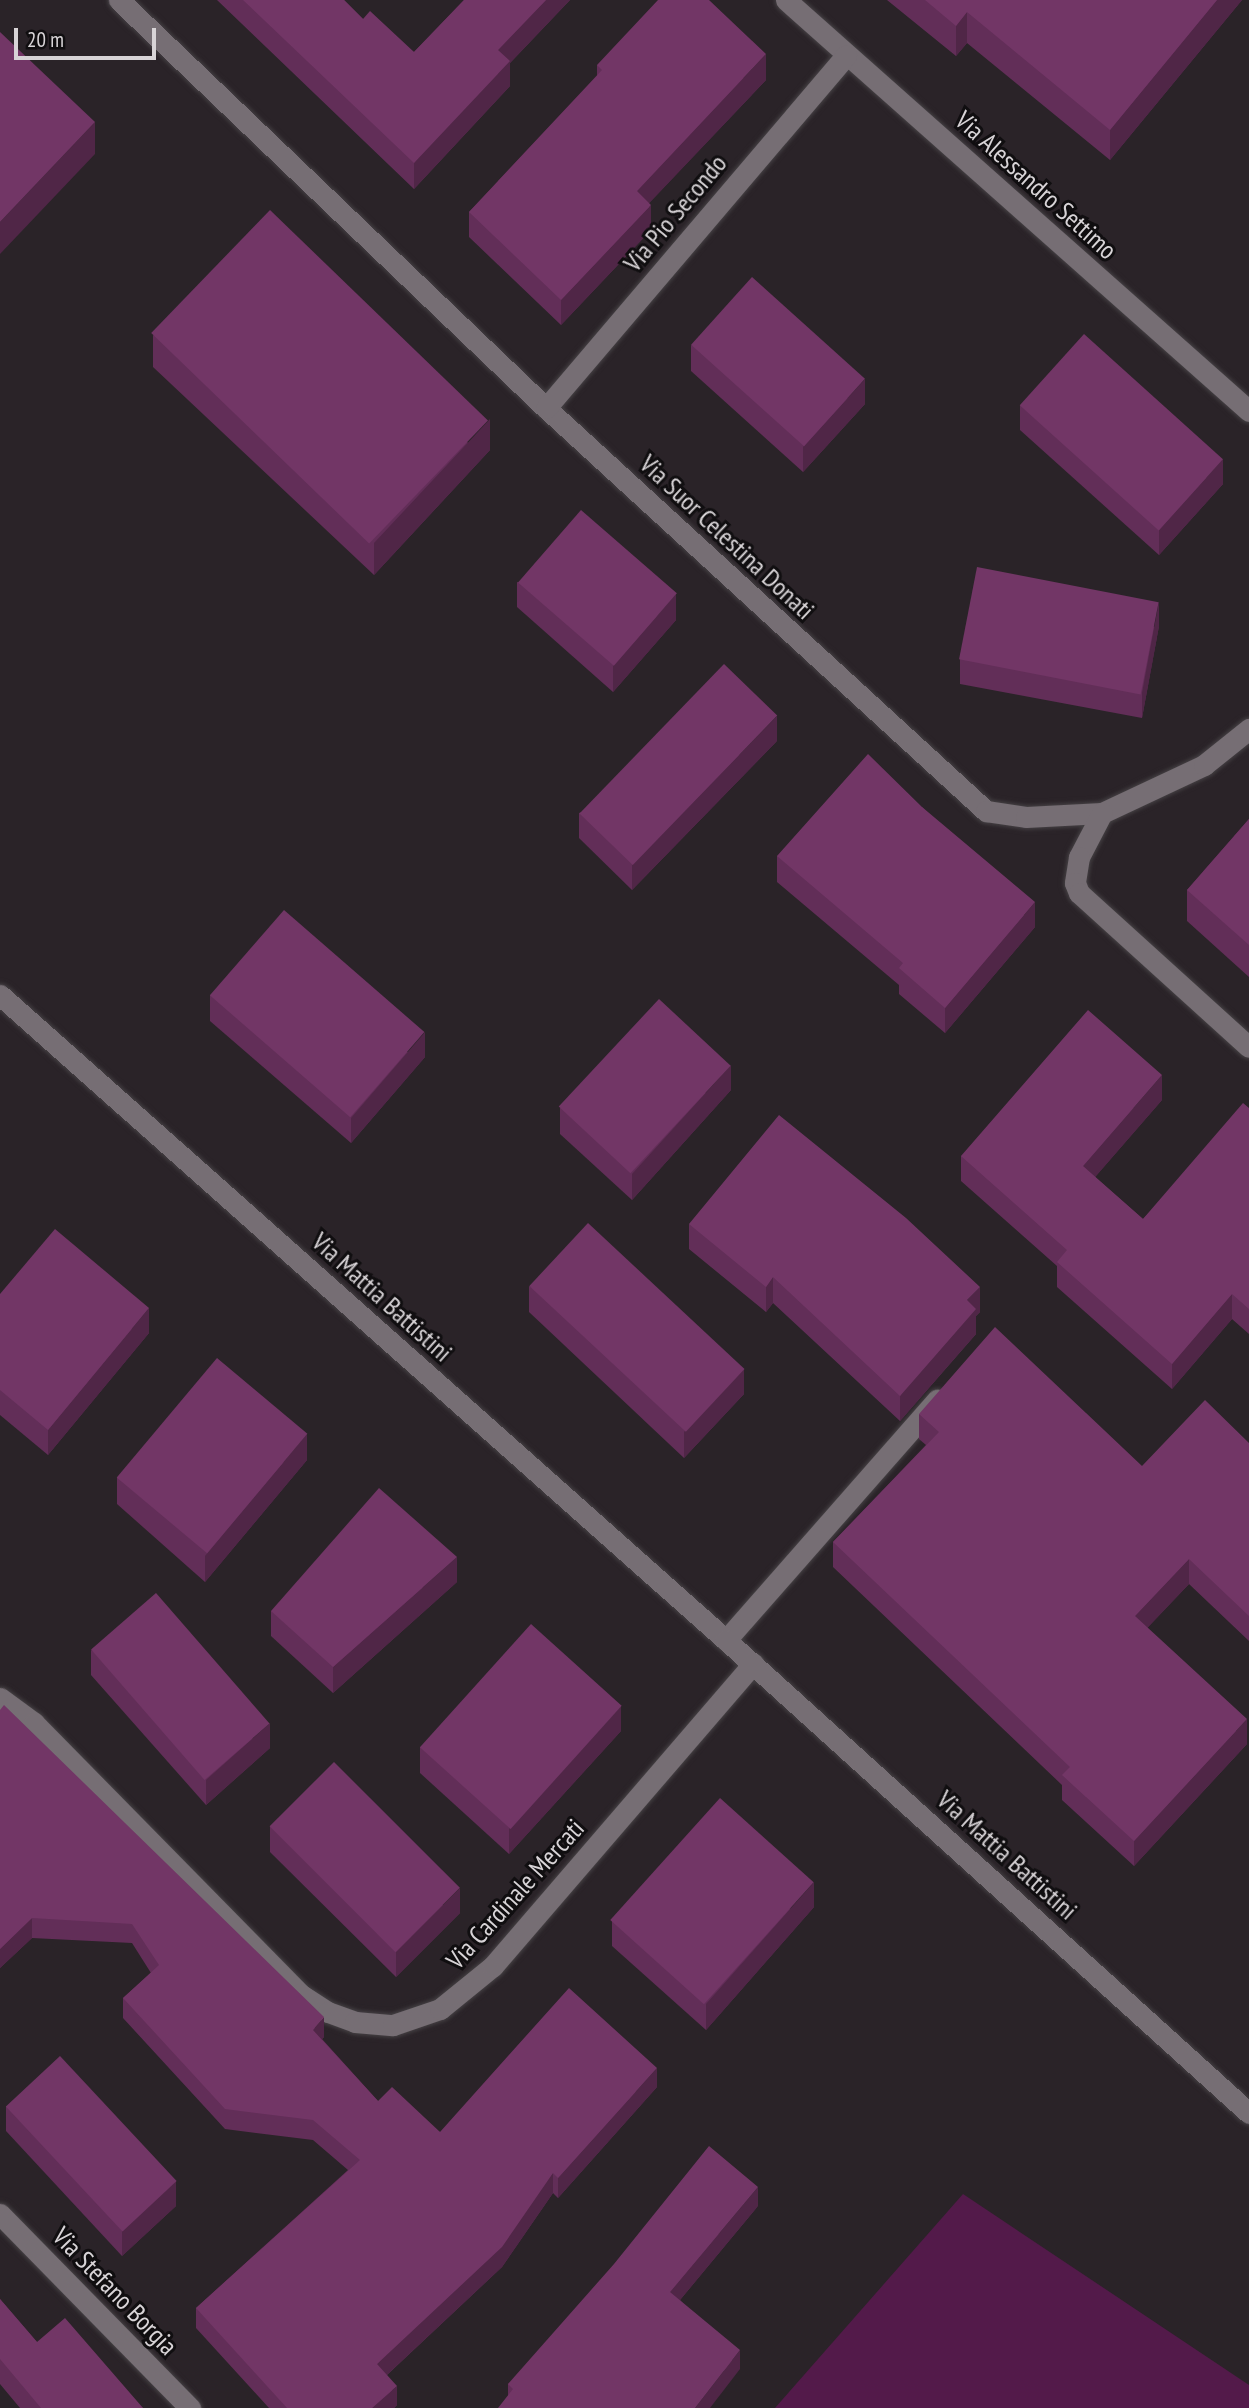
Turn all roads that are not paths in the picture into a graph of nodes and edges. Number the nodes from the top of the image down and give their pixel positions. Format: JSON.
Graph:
{"nodes":[{"id":1,"x":119,"y":0,"type":"edge"},
{"id":2,"x":786,"y":0,"type":"edge"},
{"id":3,"x":846,"y":55,"type":"junction"},
{"id":4,"x":546,"y":408,"type":"junction"},
{"id":5,"x":1249,"y":411,"type":"edge"},
{"id":6,"x":1249,"y":729,"type":"edge"},
{"id":7,"x":1102,"y":813,"type":"junction"},
{"id":8,"x":0,"y":995,"type":"edge"},
{"id":9,"x":1249,"y":1047,"type":"edge"},
{"id":10,"x":951,"y":1384,"type":"edge"},
{"id":11,"x":726,"y":1640,"type":"junction"},
{"id":12,"x":753,"y":1664,"type":"junction"},
{"id":13,"x":0,"y":1698,"type":"edge"},
{"id":14,"x":1249,"y":2113,"type":"edge"},
{"id":15,"x":0,"y":2214,"type":"edge"},
{"id":16,"x":190,"y":2408,"type":"edge"}],
"edges":[{"from":1,"to":4,"type":"street","name":"Via Suor Celestina Donati"},
{"from":2,"to":3,"type":"street","name":"Via Alessandro Settimo"},
{"from":3,"to":4,"type":"street","name":"Via Pio Secondo"},
{"from":3,"to":5,"type":"street","name":"Via Alessandro Settimo"},
{"from":4,"to":7,"type":"street","name":"Via Suor Celestina Donati"},
{"from":6,"to":7,"type":"street"},
{"from":7,"to":9,"type":"street"},
{"from":8,"to":11,"type":"street","name":"Via Mattia Battistini"},
{"from":10,"to":11,"type":"street"},
{"from":11,"to":12,"type":"street","name":"Via Mattia Battistini"},
{"from":12,"to":13,"type":"street","name":"Via Cardinale Mercati"},
{"from":12,"to":14,"type":"street","name":"Via Mattia Battistini"},
{"from":15,"to":16,"type":"street","name":"Via Stefano Borgia"}]}
